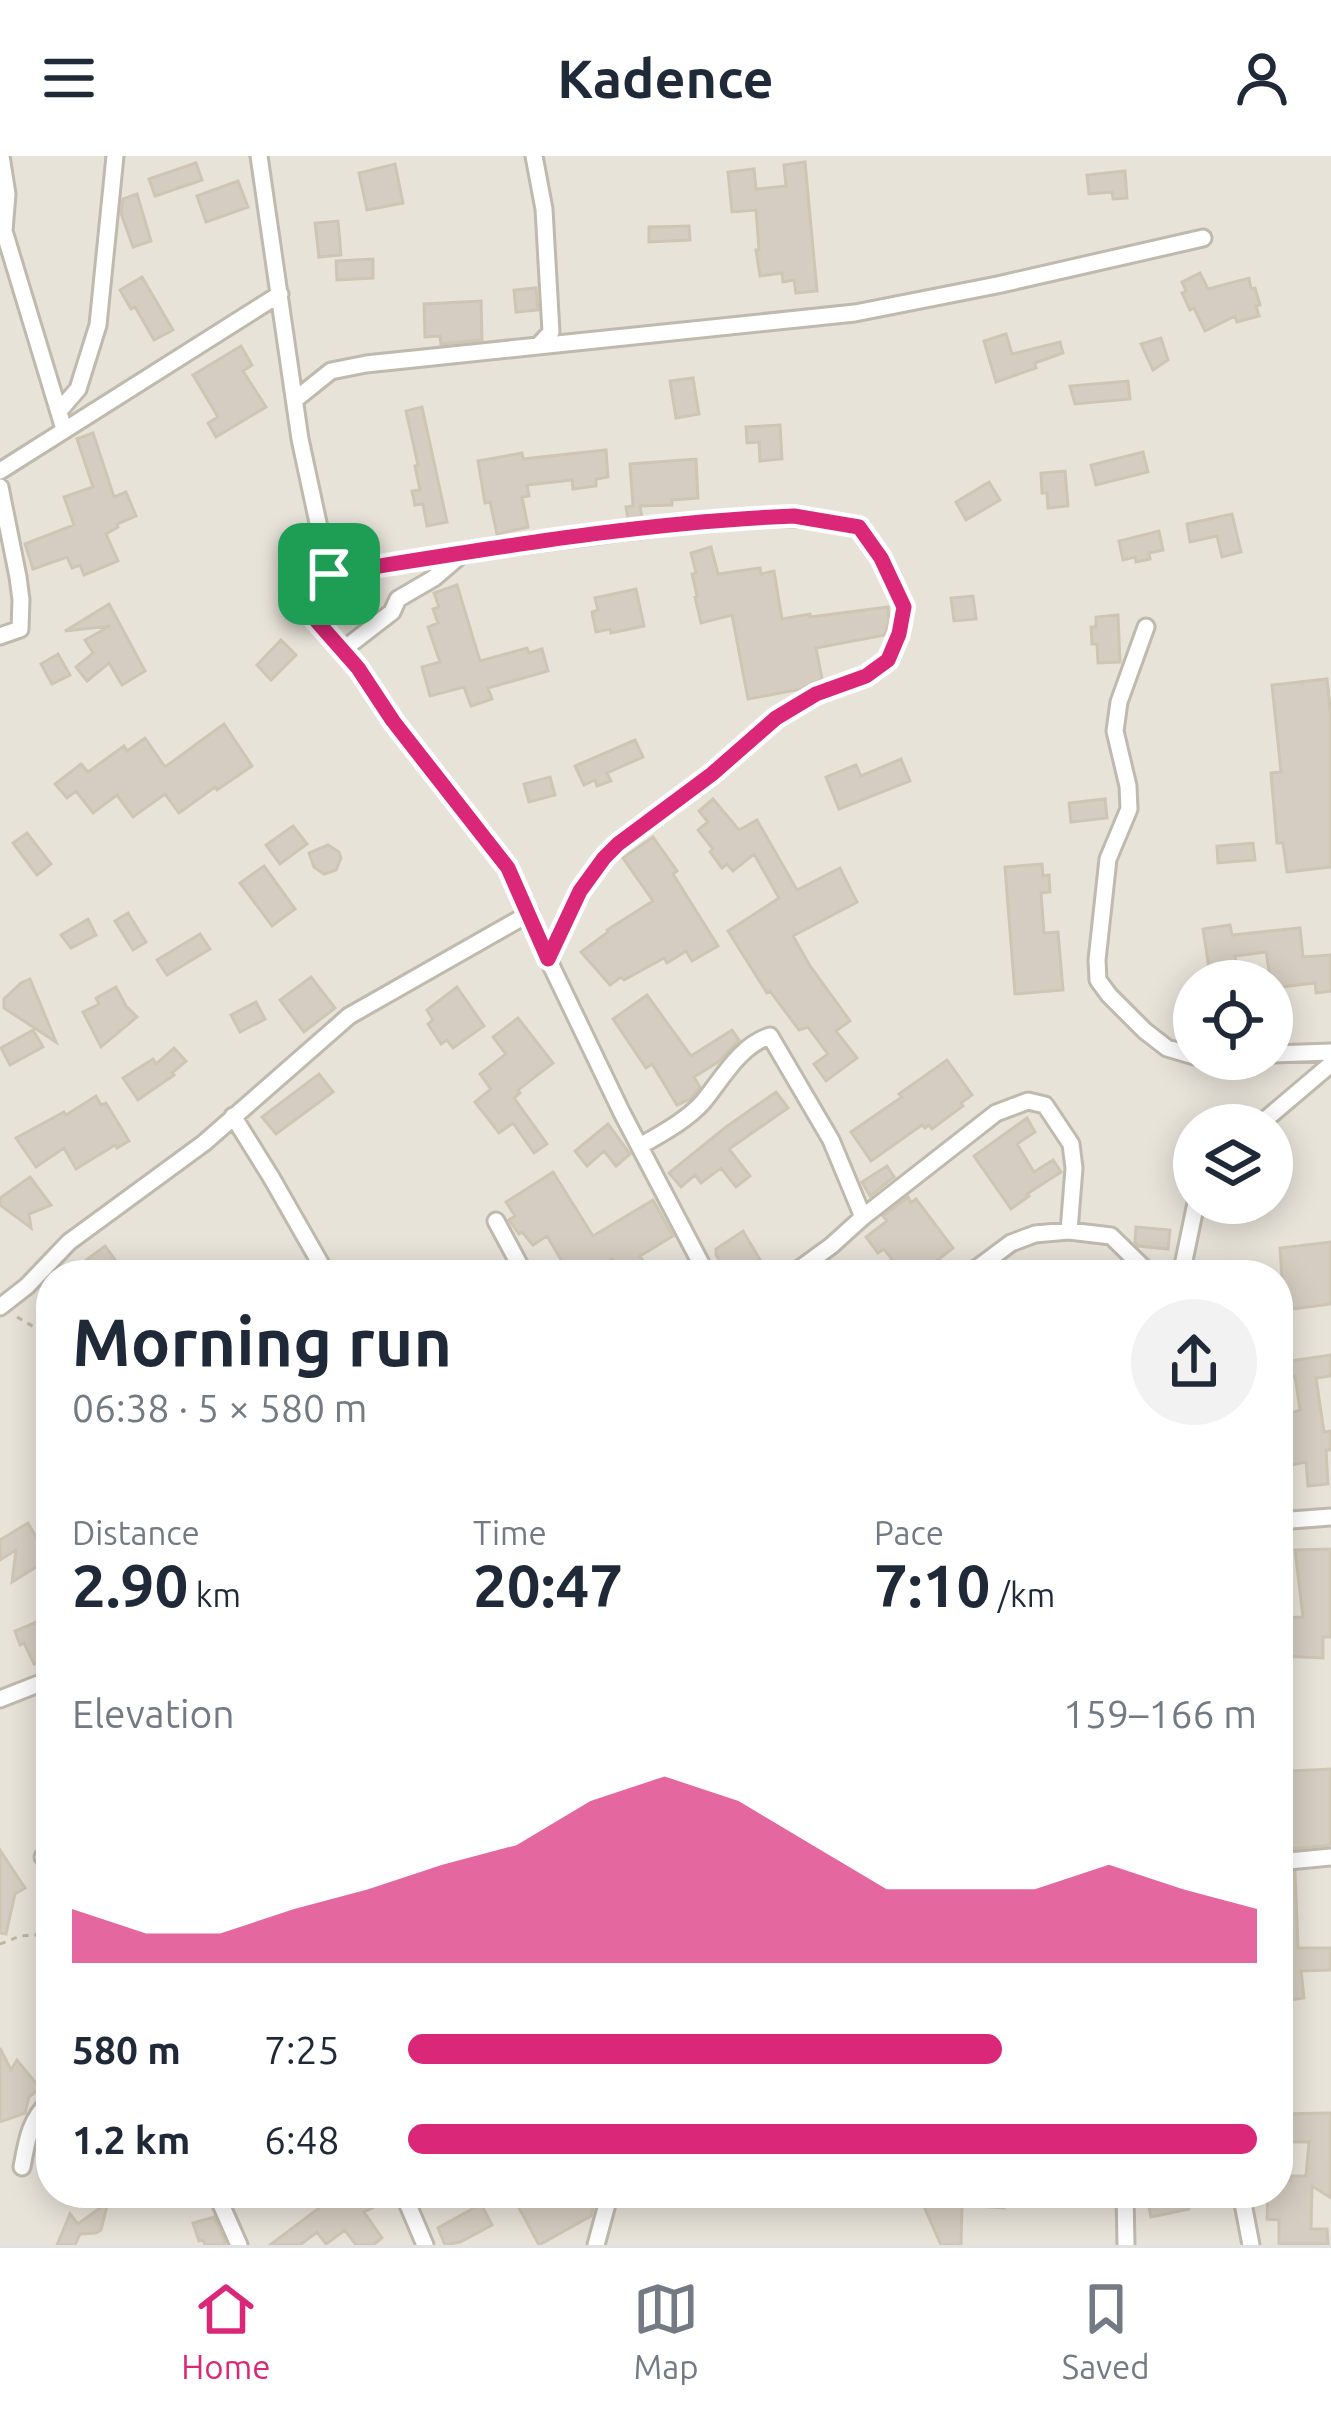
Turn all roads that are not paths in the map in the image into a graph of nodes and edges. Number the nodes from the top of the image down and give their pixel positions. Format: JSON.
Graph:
{"nodes":[{"id":1,"x":1,"y":156,"type":"edge"},
{"id":2,"x":115,"y":156,"type":"edge"},
{"id":3,"x":259,"y":156,"type":"edge"},
{"id":4,"x":534,"y":156,"type":"edge"},
{"id":5,"x":2,"y":231,"type":"edge"},
{"id":6,"x":1203,"y":238,"type":"dead end"},
{"id":7,"x":280,"y":294,"type":"junction"},
{"id":8,"x":538,"y":346,"type":"junction"},
{"id":9,"x":296,"y":399,"type":"junction"},
{"id":10,"x":59,"y":411,"type":"junction"},
{"id":11,"x":64,"y":429,"type":"junction"},
{"id":12,"x":0,"y":471,"type":"edge"},
{"id":13,"x":0,"y":487,"type":"edge"},
{"id":14,"x":463,"y":553,"type":"junction"},
{"id":15,"x":329,"y":574,"type":"junction"},
{"id":16,"x":1146,"y":627,"type":"dead end"},
{"id":17,"x":0,"y":636,"type":"edge"},
{"id":18,"x":344,"y":649,"type":"junction"},
{"id":19,"x":530,"y":914,"type":"junction"},
{"id":20,"x":548,"y":959,"type":"junction"},
{"id":21,"x":1173,"y":1050,"type":"edge"},
{"id":22,"x":1331,"y":1052,"type":"edge"},
{"id":23,"x":1293,"y":1053,"type":"edge"},
{"id":24,"x":1331,"y":1064,"type":"edge"},
{"id":25,"x":1284,"y":1104,"type":"edge"},
{"id":26,"x":233,"y":1117,"type":"junction"},
{"id":27,"x":640,"y":1146,"type":"junction"},
{"id":28,"x":863,"y":1216,"type":"junction"},
{"id":29,"x":496,"y":1221,"type":"dead end"},
{"id":30,"x":1192,"y":1224,"type":"edge"},
{"id":31,"x":1069,"y":1231,"type":"junction"},
{"id":32,"x":51,"y":1260,"type":"edge"},
{"id":33,"x":319,"y":1260,"type":"edge"},
{"id":34,"x":517,"y":1260,"type":"edge"},
{"id":35,"x":699,"y":1260,"type":"edge"},
{"id":36,"x":812,"y":1260,"type":"edge"},
{"id":37,"x":988,"y":1260,"type":"edge"},
{"id":38,"x":1136,"y":1260,"type":"edge"},
{"id":39,"x":1184,"y":1260,"type":"edge"},
{"id":40,"x":36,"y":1276,"type":"edge"},
{"id":41,"x":0,"y":1307,"type":"edge"},
{"id":42,"x":1331,"y":1517,"type":"edge"},
{"id":43,"x":1293,"y":1520,"type":"edge"},
{"id":44,"x":36,"y":1685,"type":"edge"},
{"id":45,"x":0,"y":1700,"type":"edge"},
{"id":46,"x":1331,"y":1857,"type":"edge"},
{"id":47,"x":1293,"y":1861,"type":"edge"},
{"id":48,"x":36,"y":2115,"type":"edge"},
{"id":49,"x":22,"y":2167,"type":"dead end"},
{"id":50,"x":223,"y":2208,"type":"edge"},
{"id":51,"x":410,"y":2208,"type":"edge"},
{"id":52,"x":606,"y":2208,"type":"edge"},
{"id":53,"x":1125,"y":2208,"type":"edge"},
{"id":54,"x":1244,"y":2208,"type":"edge"},
{"id":55,"x":239,"y":2245,"type":"edge"},
{"id":56,"x":425,"y":2245,"type":"edge"},
{"id":57,"x":596,"y":2245,"type":"edge"},
{"id":58,"x":1126,"y":2245,"type":"edge"},
{"id":59,"x":1251,"y":2245,"type":"edge"}],
"edges":[{"from":1,"to":5,"type":"street"},
{"from":2,"to":10,"type":"street"},
{"from":3,"to":7,"type":"street"},
{"from":4,"to":8,"type":"street"},
{"from":5,"to":10,"type":"street"},
{"from":6,"to":8,"type":"street"},
{"from":7,"to":9,"type":"street"},
{"from":7,"to":11,"type":"street"},
{"from":8,"to":9,"type":"street"},
{"from":9,"to":15,"type":"street"},
{"from":10,"to":11,"type":"street"},
{"from":11,"to":12,"type":"street"},
{"from":13,"to":17,"type":"street"},
{"from":14,"to":15,"type":"street"},
{"from":14,"to":18,"type":"street"},
{"from":14,"to":20,"type":"street"},
{"from":15,"to":18,"type":"street"},
{"from":16,"to":21,"type":"street"},
{"from":18,"to":19,"type":"street"},
{"from":19,"to":20,"type":"street"},
{"from":19,"to":26,"type":"street"},
{"from":20,"to":27,"type":"street"},
{"from":22,"to":23,"type":"street"},
{"from":24,"to":25,"type":"street"},
{"from":26,"to":32,"type":"street"},
{"from":26,"to":33,"type":"street"},
{"from":27,"to":28,"type":"street"},
{"from":27,"to":35,"type":"street"},
{"from":28,"to":31,"type":"street"},
{"from":28,"to":36,"type":"street"},
{"from":29,"to":34,"type":"street"},
{"from":30,"to":39,"type":"street"},
{"from":31,"to":37,"type":"street"},
{"from":31,"to":38,"type":"street"},
{"from":40,"to":41,"type":"street"},
{"from":42,"to":43,"type":"street"},
{"from":44,"to":45,"type":"street"},
{"from":46,"to":47,"type":"street"},
{"from":48,"to":49,"type":"street"},
{"from":50,"to":55,"type":"street"},
{"from":51,"to":56,"type":"street"},
{"from":52,"to":57,"type":"street"},
{"from":53,"to":58,"type":"street"},
{"from":54,"to":59,"type":"street"}]}
